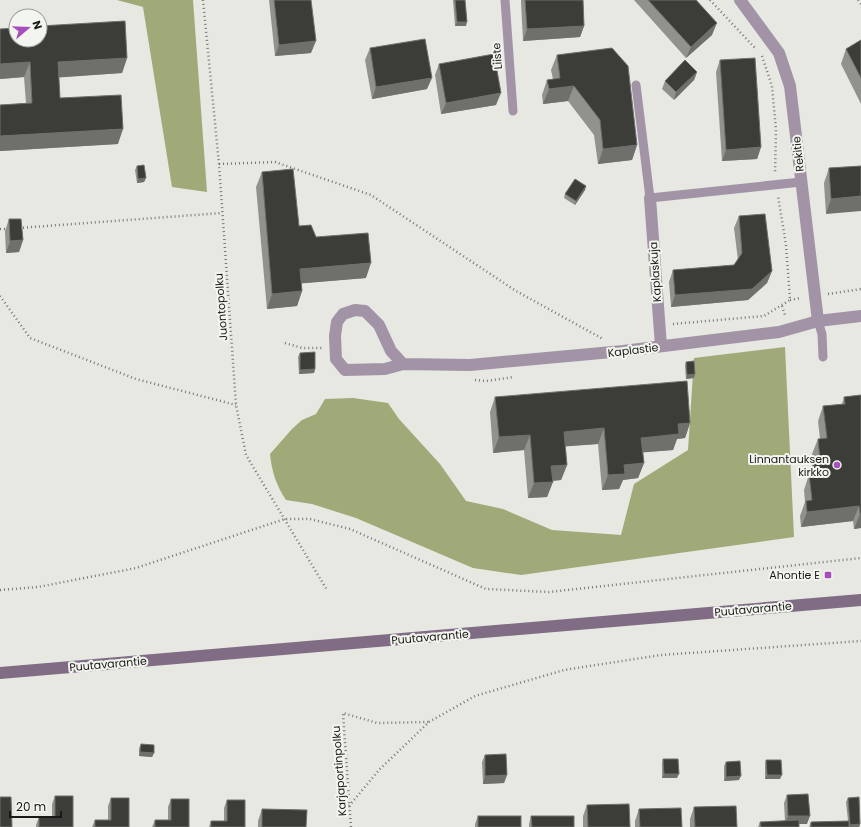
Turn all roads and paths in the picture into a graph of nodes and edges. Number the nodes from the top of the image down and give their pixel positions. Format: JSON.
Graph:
{"nodes":[{"id":1,"x":204,"y":0,"type":"edge"},
{"id":2,"x":505,"y":0,"type":"edge"},
{"id":3,"x":740,"y":0,"type":"edge"},
{"id":4,"x":858,"y":0,"type":"edge"},
{"id":5,"x":861,"y":4,"type":"edge"},
{"id":6,"x":636,"y":85,"type":"dead end"},
{"id":7,"x":513,"y":111,"type":"dead end"},
{"id":8,"x":219,"y":164,"type":"junction"},
{"id":9,"x":801,"y":182,"type":"junction"},
{"id":10,"x":650,"y":198,"type":"junction"},
{"id":11,"x":222,"y":212,"type":"junction"},
{"id":12,"x":0,"y":229,"type":"edge"},
{"id":13,"x":0,"y":296,"type":"edge"},
{"id":14,"x":861,"y":316,"type":"edge"},
{"id":15,"x":818,"y":321,"type":"junction"},
{"id":16,"x":285,"y":343,"type":"dead end"},
{"id":17,"x":661,"y":346,"type":"junction"},
{"id":18,"x":335,"y":348,"type":"junction"},
{"id":19,"x":623,"y":351,"type":"junction"},
{"id":20,"x":823,"y":357,"type":"dead end"},
{"id":21,"x":402,"y":364,"type":"junction"},
{"id":22,"x":236,"y":405,"type":"junction"},
{"id":23,"x":285,"y":519,"type":"junction"},
{"id":24,"x":861,"y":558,"type":"edge"},
{"id":25,"x":0,"y":590,"type":"edge"},
{"id":26,"x":327,"y":590,"type":"dead end"},
{"id":27,"x":861,"y":600,"type":"edge"},
{"id":28,"x":861,"y":641,"type":"edge"},
{"id":29,"x":0,"y":674,"type":"edge"},
{"id":30,"x":429,"y":722,"type":"junction"},
{"id":31,"x":349,"y":806,"type":"junction"},
{"id":32,"x":351,"y":827,"type":"edge"}],
"edges":[{"from":1,"to":8,"type":"path","name":"Juontopolku"},
{"from":2,"to":7,"type":"lane","name":"Liiste"},
{"from":3,"to":9,"type":"street","name":"Rekitie"},
{"from":4,"to":5,"type":"path"},
{"from":6,"to":10,"type":"lane"},
{"from":8,"to":11,"type":"path","name":"Juontopolku"},
{"from":8,"to":19,"type":"path"},
{"from":9,"to":10,"type":"lane"},
{"from":9,"to":15,"type":"street","name":"Rekitie"},
{"from":10,"to":17,"type":"street","name":"Kaplaskuja"},
{"from":11,"to":12,"type":"path"},
{"from":11,"to":22,"type":"path","name":"Juontopolku"},
{"from":13,"to":22,"type":"path"},
{"from":14,"to":15,"type":"street","name":"Kaplastie"},
{"from":15,"to":17,"type":"street","name":"Kaplastie"},
{"from":15,"to":20,"type":"lane"},
{"from":16,"to":18,"type":"path"},
{"from":17,"to":19,"type":"street","name":"Kaplastie"},
{"from":18,"to":21,"type":"street","name":"Kaplastie"},
{"from":18,"to":21,"type":"street","name":"Kaplastie"},
{"from":19,"to":21,"type":"street","name":"Kaplastie"},
{"from":22,"to":23,"type":"path","name":"Juontopolku"},
{"from":23,"to":24,"type":"path"},
{"from":23,"to":25,"type":"path"},
{"from":23,"to":26,"type":"path","name":"Juontopolku"},
{"from":27,"to":29,"type":"main road","name":"Puutavarantie"},
{"from":28,"to":30,"type":"path"},
{"from":30,"to":31,"type":"path"},
{"from":30,"to":31,"type":"path","name":"Karjaportinpolku"},
{"from":31,"to":32,"type":"path","name":"Karjaportinpolku"}]}
